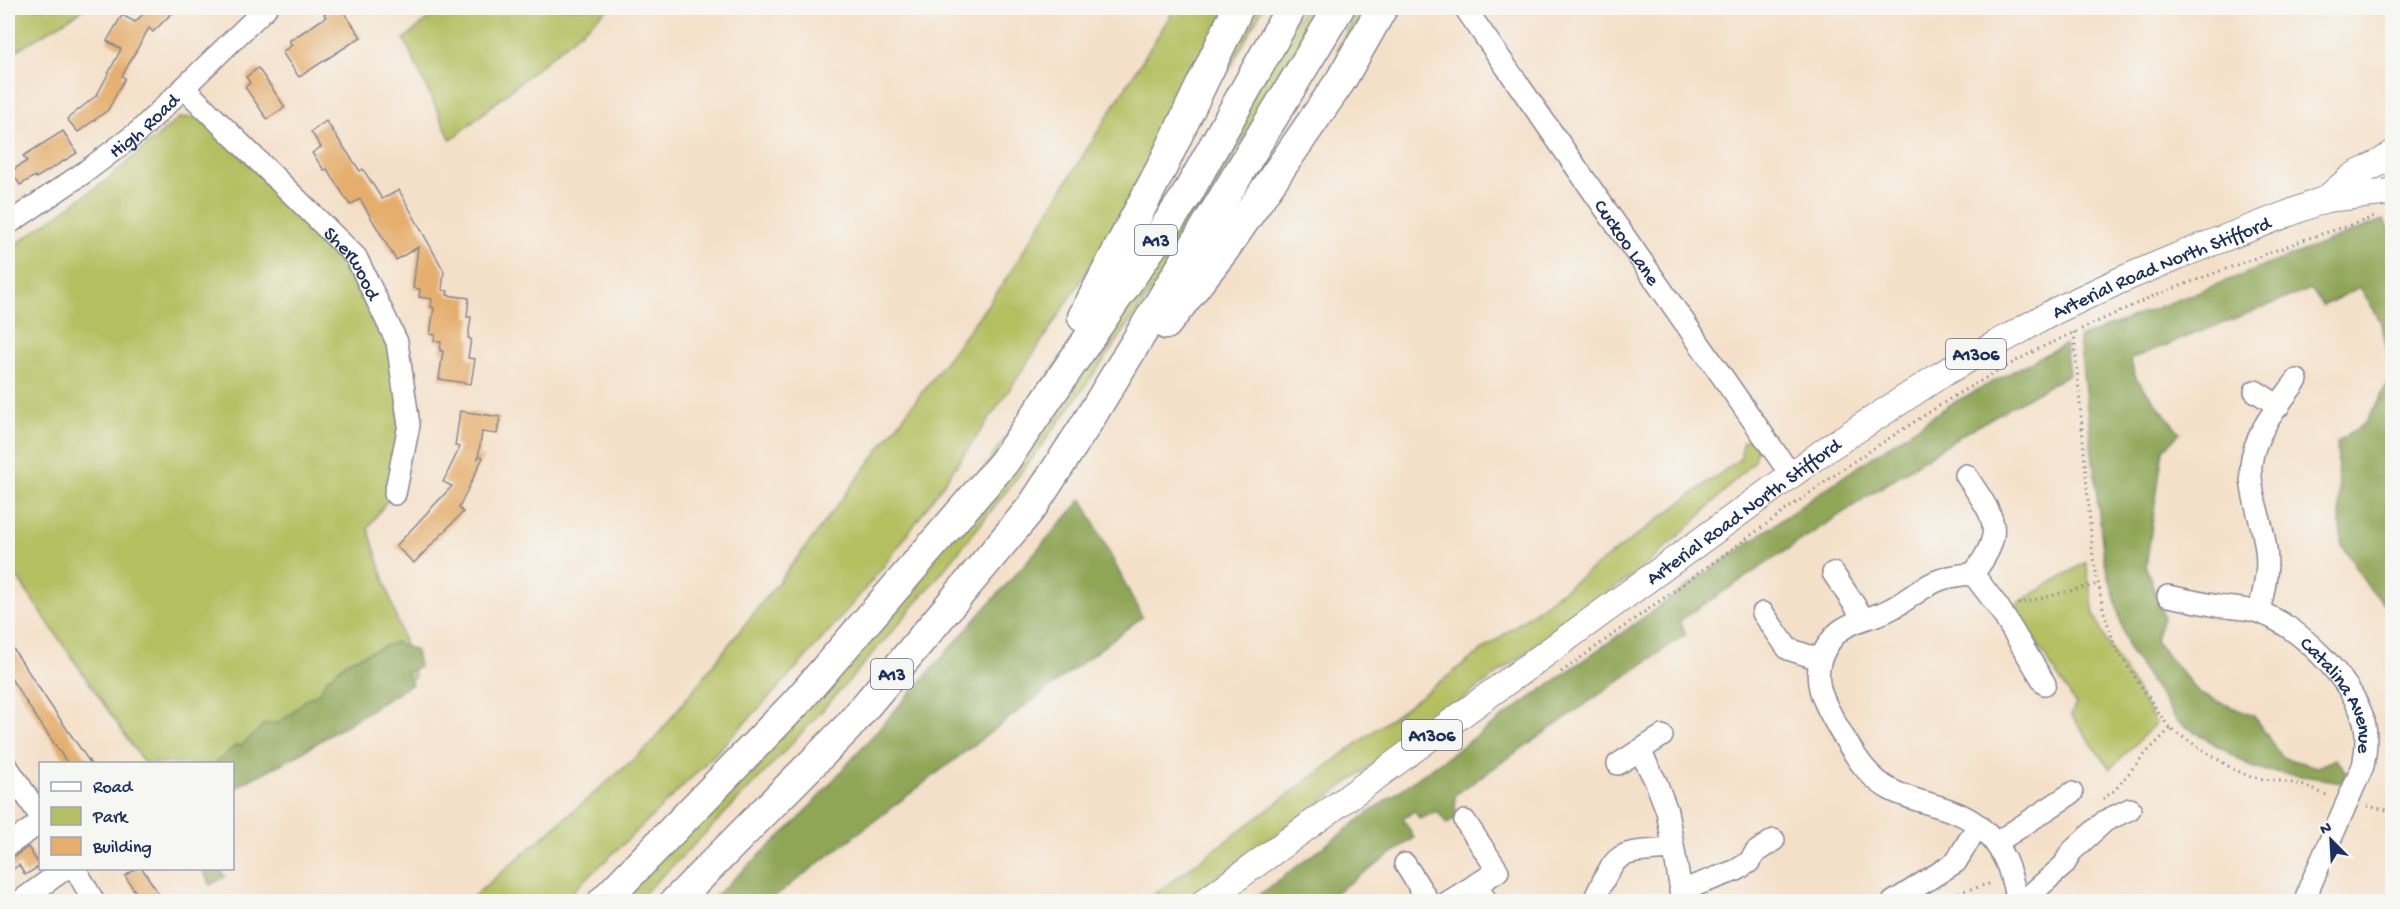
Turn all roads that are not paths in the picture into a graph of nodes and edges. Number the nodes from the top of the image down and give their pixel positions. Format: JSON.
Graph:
{"nodes":[{"id":1,"x":266,"y":8,"type":"edge"},
{"id":2,"x":1238,"y":8,"type":"edge"},
{"id":3,"x":1291,"y":8,"type":"edge"},
{"id":4,"x":1338,"y":8,"type":"edge"},
{"id":5,"x":1382,"y":8,"type":"edge"},
{"id":6,"x":1465,"y":8,"type":"edge"},
{"id":7,"x":184,"y":88,"type":"junction"},
{"id":8,"x":2392,"y":154,"type":"edge"},
{"id":9,"x":2392,"y":192,"type":"edge"},
{"id":10,"x":2326,"y":199,"type":"junction"},
{"id":11,"x":8,"y":224,"type":"edge"},
{"id":12,"x":2297,"y":380,"type":"dead end"},
{"id":13,"x":2255,"y":391,"type":"dead end"},
{"id":14,"x":2278,"y":406,"type":"junction"},
{"id":15,"x":1085,"y":426,"type":"junction"},
{"id":16,"x":1004,"y":462,"type":"junction"},
{"id":17,"x":1791,"y":475,"type":"junction"},
{"id":18,"x":1966,"y":475,"type":"dead end"},
{"id":19,"x":395,"y":494,"type":"dead end"},
{"id":20,"x":1833,"y":573,"type":"dead end"},
{"id":21,"x":1973,"y":574,"type":"junction"},
{"id":22,"x":2168,"y":596,"type":"dead end"},
{"id":23,"x":2259,"y":612,"type":"junction"},
{"id":24,"x":1763,"y":613,"type":"dead end"},
{"id":25,"x":1864,"y":619,"type":"junction"},
{"id":26,"x":1819,"y":659,"type":"junction"},
{"id":27,"x":2044,"y":684,"type":"dead end"},
{"id":28,"x":1662,"y":736,"type":"dead end"},
{"id":29,"x":1640,"y":751,"type":"junction"},
{"id":30,"x":1618,"y":764,"type":"dead end"},
{"id":31,"x":8,"y":768,"type":"edge"},
{"id":32,"x":2072,"y":793,"type":"dead end"},
{"id":33,"x":2130,"y":809,"type":"dead end"},
{"id":34,"x":39,"y":814,"type":"edge"},
{"id":35,"x":1464,"y":821,"type":"dead end"},
{"id":36,"x":39,"y":823,"type":"edge"},
{"id":37,"x":1978,"y":825,"type":"junction"},
{"id":38,"x":1774,"y":840,"type":"dead end"},
{"id":39,"x":1996,"y":843,"type":"junction"},
{"id":40,"x":8,"y":845,"type":"edge"},
{"id":41,"x":1673,"y":849,"type":"junction"},
{"id":42,"x":1406,"y":864,"type":"dead end"},
{"id":43,"x":63,"y":870,"type":"edge"},
{"id":44,"x":76,"y":870,"type":"edge"},
{"id":45,"x":1481,"y":893,"type":"edge"},
{"id":46,"x":1682,"y":896,"type":"edge"},
{"id":47,"x":18,"y":902,"type":"edge"},
{"id":48,"x":94,"y":902,"type":"edge"},
{"id":49,"x":603,"y":902,"type":"edge"},
{"id":50,"x":675,"y":902,"type":"edge"},
{"id":51,"x":1204,"y":902,"type":"edge"},
{"id":52,"x":1429,"y":902,"type":"edge"},
{"id":53,"x":1448,"y":902,"type":"edge"},
{"id":54,"x":1593,"y":902,"type":"edge"},
{"id":55,"x":1893,"y":902,"type":"edge"},
{"id":56,"x":2017,"y":902,"type":"edge"},
{"id":57,"x":2305,"y":902,"type":"edge"}],
"edges":[{"from":1,"to":7,"type":"street","name":"High Road"},
{"from":2,"to":16,"type":"highway","number":"A13"},
{"from":3,"to":16,"type":"highway","number":"A13"},
{"from":4,"to":15,"type":"highway","number":"A13"},
{"from":5,"to":15,"type":"highway","number":"A13"},
{"from":6,"to":17,"type":"street","name":"Cuckoo Lane"},
{"from":7,"to":11,"type":"street","name":"High Road"},
{"from":7,"to":19,"type":"street","name":"Sherwood"},
{"from":8,"to":10,"type":"main road","name":"Arterial Road North Stifford","number":"A1306"},
{"from":9,"to":10,"type":"main road","name":"Arterial Road North Stifford","number":"A1306"},
{"from":10,"to":17,"type":"main road","name":"Arterial Road North Stifford","number":"A1306"},
{"from":12,"to":14,"type":"street"},
{"from":13,"to":14,"type":"street"},
{"from":14,"to":23,"type":"street"},
{"from":15,"to":50,"type":"highway","number":"A13"},
{"from":16,"to":49,"type":"highway","number":"A13"},
{"from":17,"to":51,"type":"main road","name":"Arterial Road North Stifford","number":"A1306"},
{"from":18,"to":21,"type":"street"},
{"from":20,"to":25,"type":"street"},
{"from":21,"to":25,"type":"street"},
{"from":21,"to":27,"type":"street"},
{"from":22,"to":23,"type":"street","name":"Catalina Avenue"},
{"from":23,"to":57,"type":"street","name":"Catalina Avenue"},
{"from":24,"to":26,"type":"street"},
{"from":25,"to":26,"type":"street"},
{"from":26,"to":37,"type":"street"},
{"from":28,"to":29,"type":"street"},
{"from":29,"to":30,"type":"street"},
{"from":29,"to":41,"type":"street"},
{"from":31,"to":34,"type":"street"},
{"from":32,"to":39,"type":"street"},
{"from":33,"to":56,"type":"street"},
{"from":35,"to":45,"type":"street"},
{"from":36,"to":40,"type":"street"},
{"from":37,"to":39,"type":"street"},
{"from":37,"to":55,"type":"street"},
{"from":38,"to":46,"type":"street"},
{"from":39,"to":56,"type":"street"},
{"from":41,"to":46,"type":"street"},
{"from":41,"to":54,"type":"street"},
{"from":42,"to":52,"type":"street"},
{"from":43,"to":47,"type":"street"},
{"from":44,"to":48,"type":"street"},
{"from":45,"to":53,"type":"street"}]}
